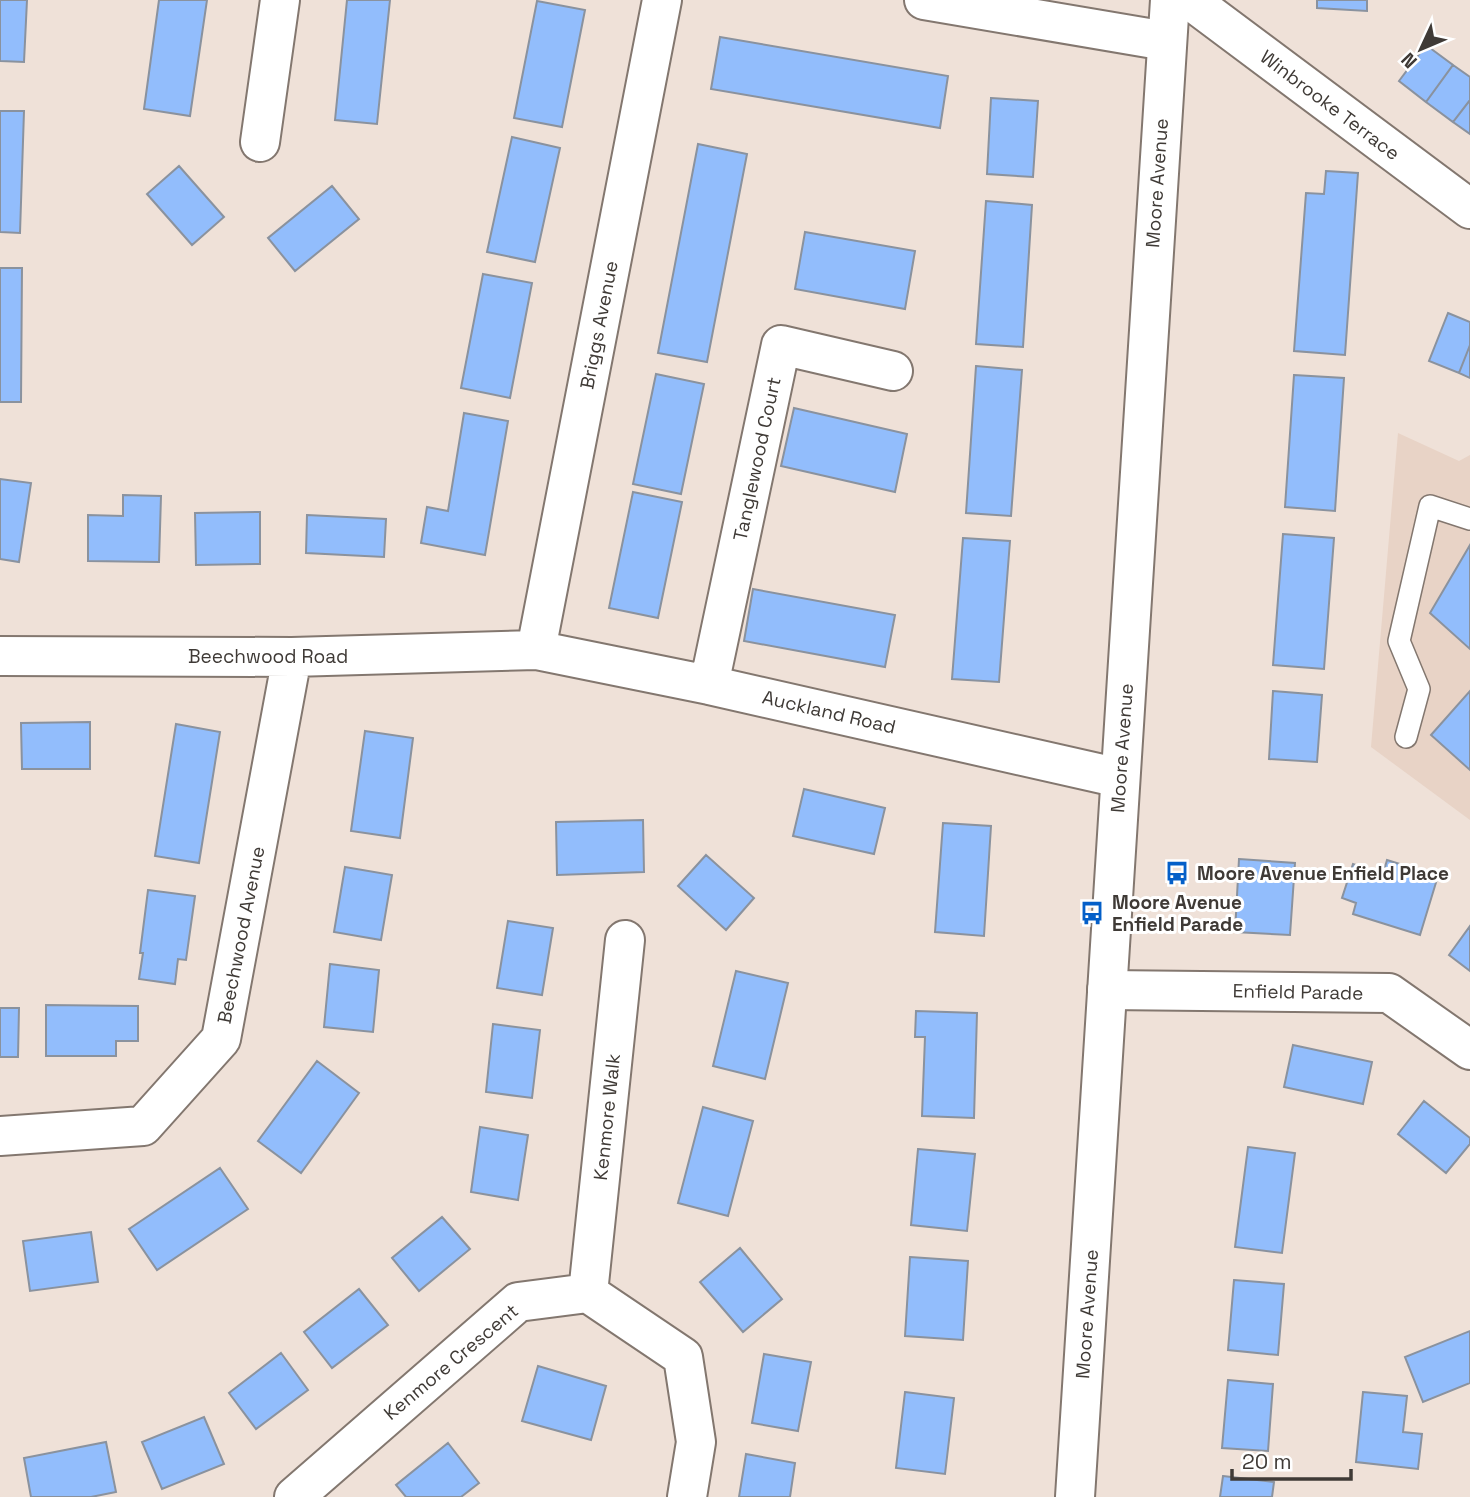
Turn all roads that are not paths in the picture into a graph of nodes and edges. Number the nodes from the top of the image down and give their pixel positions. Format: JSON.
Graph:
{"nodes":[{"id":1,"x":280,"y":0,"type":"edge"},
{"id":2,"x":662,"y":0,"type":"edge"},
{"id":3,"x":924,"y":0,"type":"edge"},
{"id":4,"x":1170,"y":0,"type":"edge"},
{"id":5,"x":1190,"y":0,"type":"edge"},
{"id":6,"x":1166,"y":41,"type":"junction"},
{"id":7,"x":260,"y":142,"type":"dead end"},
{"id":8,"x":1470,"y":209,"type":"edge"},
{"id":9,"x":892,"y":370,"type":"dead end"},
{"id":10,"x":1470,"y":519,"type":"edge"},
{"id":11,"x":536,"y":650,"type":"junction"},
{"id":12,"x":0,"y":656,"type":"edge"},
{"id":13,"x":292,"y":657,"type":"junction"},
{"id":14,"x":709,"y":685,"type":"junction"},
{"id":15,"x":1406,"y":737,"type":"dead end"},
{"id":16,"x":1120,"y":778,"type":"junction"},
{"id":17,"x":625,"y":940,"type":"dead end"},
{"id":18,"x":1107,"y":990,"type":"junction"},
{"id":19,"x":1470,"y":1050,"type":"edge"},
{"id":20,"x":0,"y":1136,"type":"edge"},
{"id":21,"x":588,"y":1293,"type":"junction"},
{"id":22,"x":294,"y":1497,"type":"edge"},
{"id":23,"x":687,"y":1497,"type":"edge"},
{"id":24,"x":1075,"y":1497,"type":"edge"}],
"edges":[{"from":1,"to":7,"type":"street"},
{"from":2,"to":11,"type":"street","name":"Briggs Avenue"},
{"from":3,"to":6,"type":"street"},
{"from":4,"to":6,"type":"street","name":"Moore Avenue"},
{"from":5,"to":8,"type":"street","name":"Winbrooke Terrace"},
{"from":6,"to":16,"type":"street","name":"Moore Avenue"},
{"from":9,"to":14,"type":"street","name":"Tanglewood Court"},
{"from":10,"to":15,"type":"lane"},
{"from":11,"to":13,"type":"street","name":"Beechwood Road"},
{"from":11,"to":14,"type":"street","name":"Auckland Road"},
{"from":12,"to":13,"type":"street","name":"Beechwood Road"},
{"from":13,"to":20,"type":"street","name":"Beechwood Avenue"},
{"from":14,"to":16,"type":"street","name":"Auckland Road"},
{"from":16,"to":18,"type":"street","name":"Moore Avenue"},
{"from":17,"to":21,"type":"street","name":"Kenmore Walk"},
{"from":18,"to":19,"type":"street","name":"Enfield Parade"},
{"from":18,"to":24,"type":"street","name":"Moore Avenue"},
{"from":21,"to":22,"type":"street","name":"Kenmore Crescent"},
{"from":21,"to":23,"type":"street"}]}
